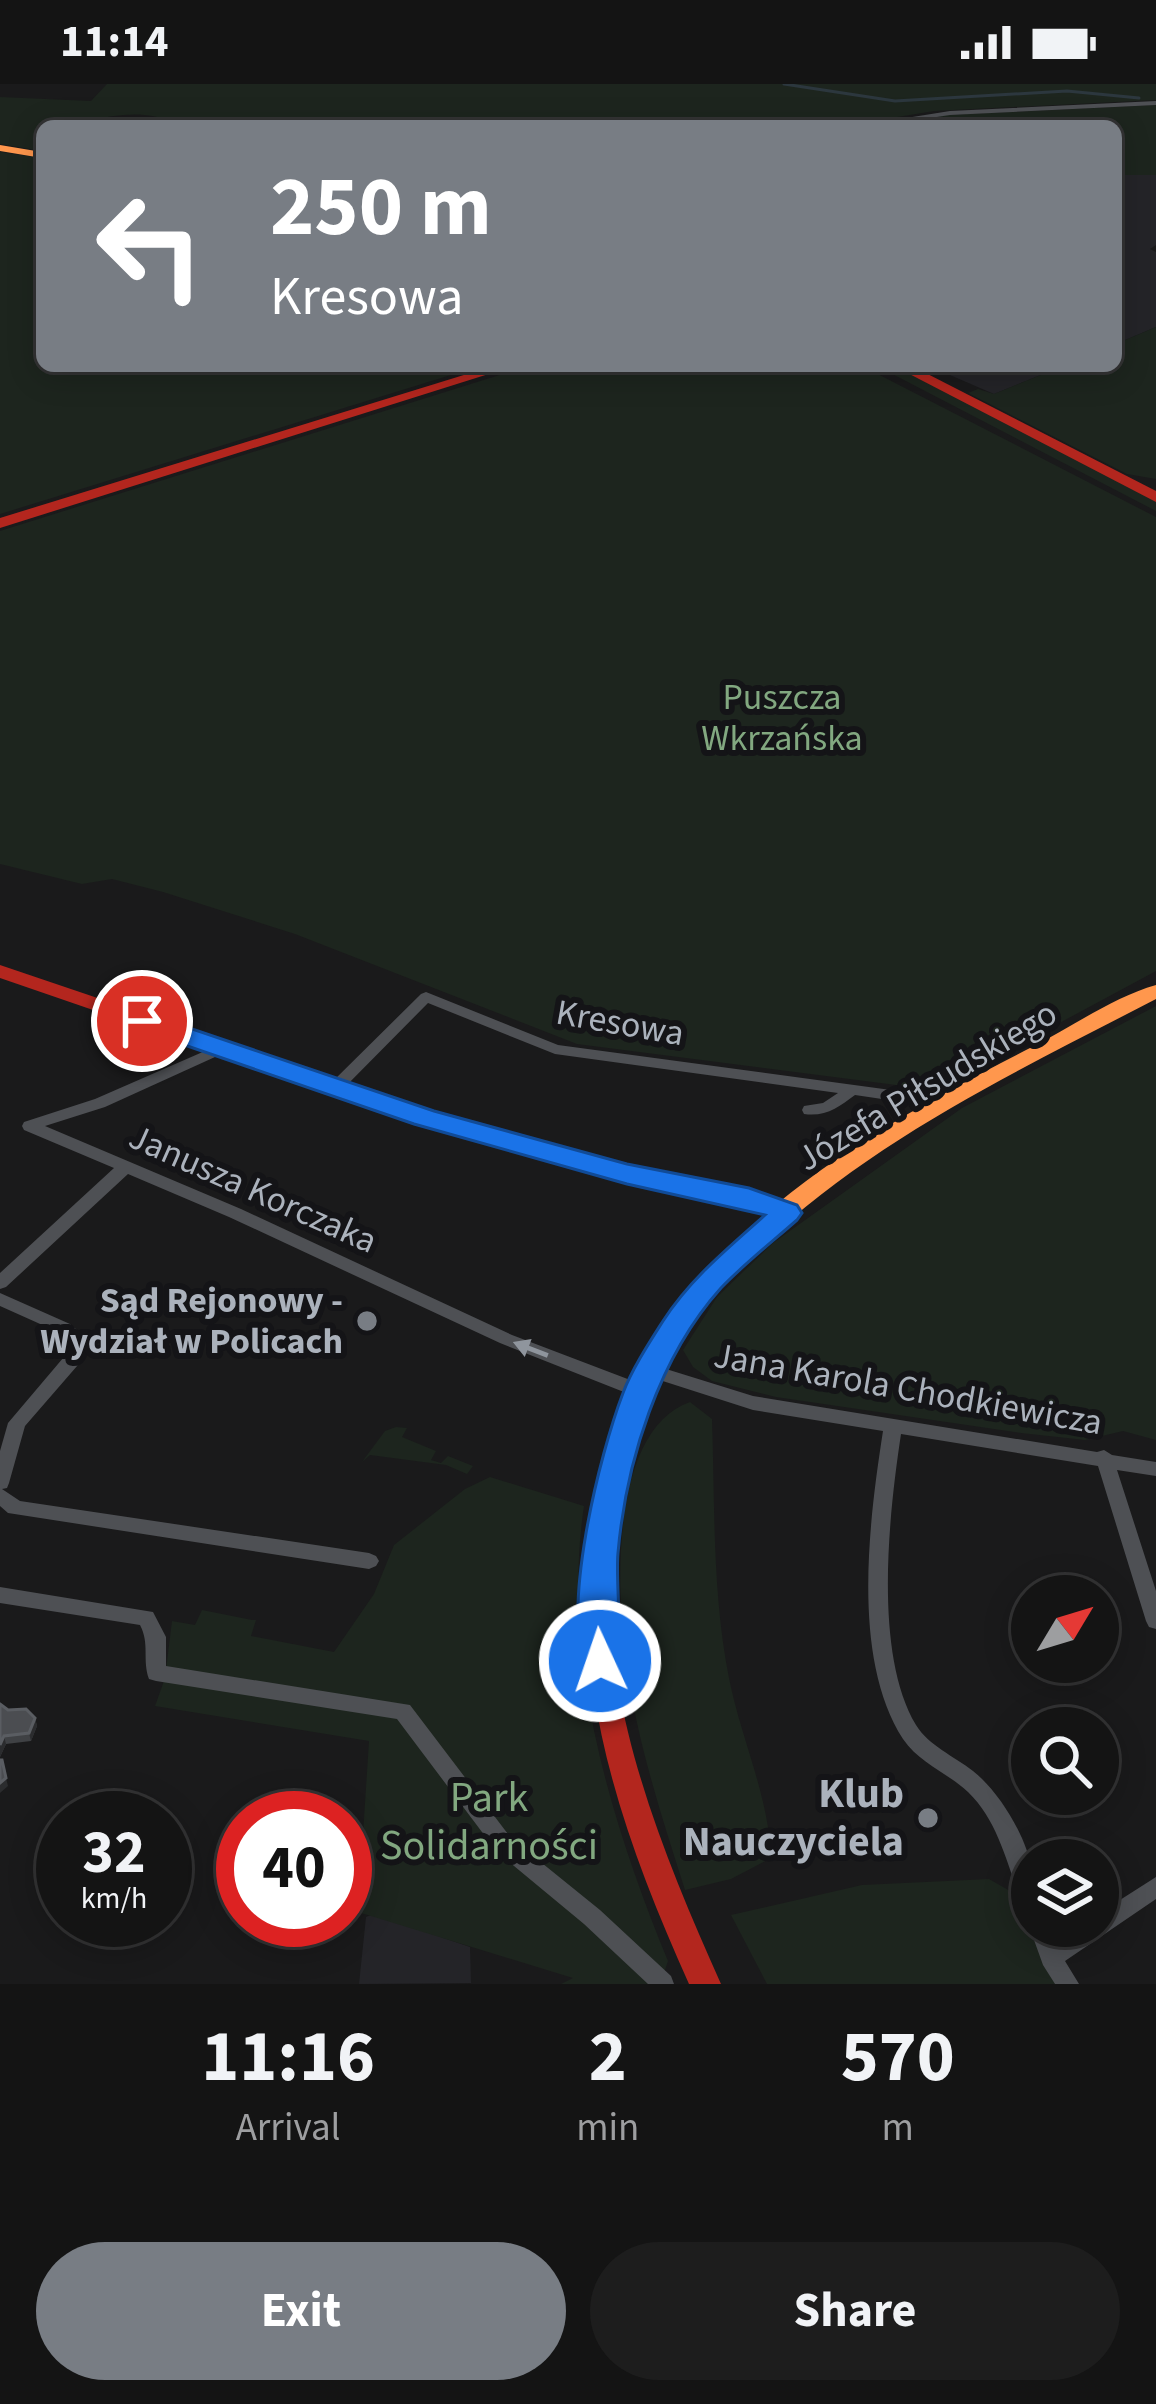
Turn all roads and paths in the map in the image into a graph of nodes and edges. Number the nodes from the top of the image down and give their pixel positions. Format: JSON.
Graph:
{"nodes":[{"id":1,"x":1156,"y":103,"type":"edge"},
{"id":2,"x":902,"y":120,"type":"edge"},
{"id":3,"x":0,"y":148,"type":"edge"},
{"id":4,"x":36,"y":153,"type":"edge"},
{"id":5,"x":488,"y":372,"type":"edge"},
{"id":6,"x":914,"y":372,"type":"edge"},
{"id":7,"x":1153,"y":493,"type":"edge"},
{"id":8,"x":0,"y":523,"type":"edge"},
{"id":9,"x":0,"y":971,"type":"edge"},
{"id":10,"x":1156,"y":991,"type":"edge"},
{"id":11,"x":221,"y":1049,"type":"junction"},
{"id":12,"x":334,"y":1089,"type":"junction"},
{"id":13,"x":852,"y":1090,"type":"junction"},
{"id":14,"x":810,"y":1110,"type":"dead end"},
{"id":15,"x":936,"y":1111,"type":"junction"},
{"id":16,"x":125,"y":1167,"type":"junction"},
{"id":17,"x":787,"y":1213,"type":"junction"},
{"id":18,"x":0,"y":1283,"type":"edge"},
{"id":19,"x":0,"y":1299,"type":"edge"},
{"id":20,"x":650,"y":1370,"type":"junction"},
{"id":21,"x":640,"y":1391,"type":"junction"},
{"id":22,"x":893,"y":1425,"type":"junction"},
{"id":23,"x":1104,"y":1457,"type":"junction"},
{"id":24,"x":1156,"y":1469,"type":"edge"},
{"id":25,"x":0,"y":1483,"type":"edge"},
{"id":26,"x":0,"y":1496,"type":"edge"},
{"id":27,"x":369,"y":1561,"type":"dead end"},
{"id":28,"x":0,"y":1595,"type":"edge"},
{"id":29,"x":1156,"y":1621,"type":"edge"},
{"id":30,"x":1011,"y":1849,"type":"edge"},
{"id":31,"x":1156,"y":1887,"type":"edge"},
{"id":32,"x":1047,"y":1947,"type":"edge"},
{"id":33,"x":1051,"y":1958,"type":"junction"},
{"id":34,"x":663,"y":1983,"type":"edge"},
{"id":35,"x":705,"y":1984,"type":"edge"},
{"id":36,"x":1068,"y":1984,"type":"edge"}],
"edges":[{"from":1,"to":2,"type":"street"},
{"from":3,"to":4,"type":"street"},
{"from":5,"to":8,"type":"street"},
{"from":6,"to":7,"type":"street"},
{"from":9,"to":11,"type":"street"},
{"from":10,"to":15,"type":"street","name":"Józefa Piłsudskiego"},
{"from":11,"to":12,"type":"street"},
{"from":11,"to":16,"type":"street","name":"Janusza Korczaka"},
{"from":12,"to":13,"type":"street","name":"Kresowa"},
{"from":12,"to":17,"type":"street"},
{"from":13,"to":14,"type":"street"},
{"from":13,"to":15,"type":"street","name":"Kresowa"},
{"from":15,"to":17,"type":"street","name":"Józefa Piłsudskiego"},
{"from":16,"to":18,"type":"street"},
{"from":21,"to":16,"type":"street","name":"Janusza Korczaka","one_way":true},
{"from":17,"to":20,"type":"street","name":"Józefa Piłsudskiego"},
{"from":19,"to":25,"type":"street"},
{"from":20,"to":21,"type":"street","name":"Józefa Piłsudskiego"},
{"from":20,"to":22,"type":"street","name":"Jana Karola Chodkiewicza"},
{"from":21,"to":35,"type":"street","name":"Józefa Piłsudskiego"},
{"from":22,"to":23,"type":"street","name":"Jana Karola Chodkiewicza"},
{"from":22,"to":30,"type":"street"},
{"from":23,"to":24,"type":"street","name":"Jana Karola Chodkiewicza"},
{"from":23,"to":29,"type":"street"},
{"from":26,"to":27,"type":"street"},
{"from":28,"to":34,"type":"street"},
{"from":31,"to":33,"type":"street"},
{"from":32,"to":33,"type":"street"},
{"from":33,"to":36,"type":"street"}]}
